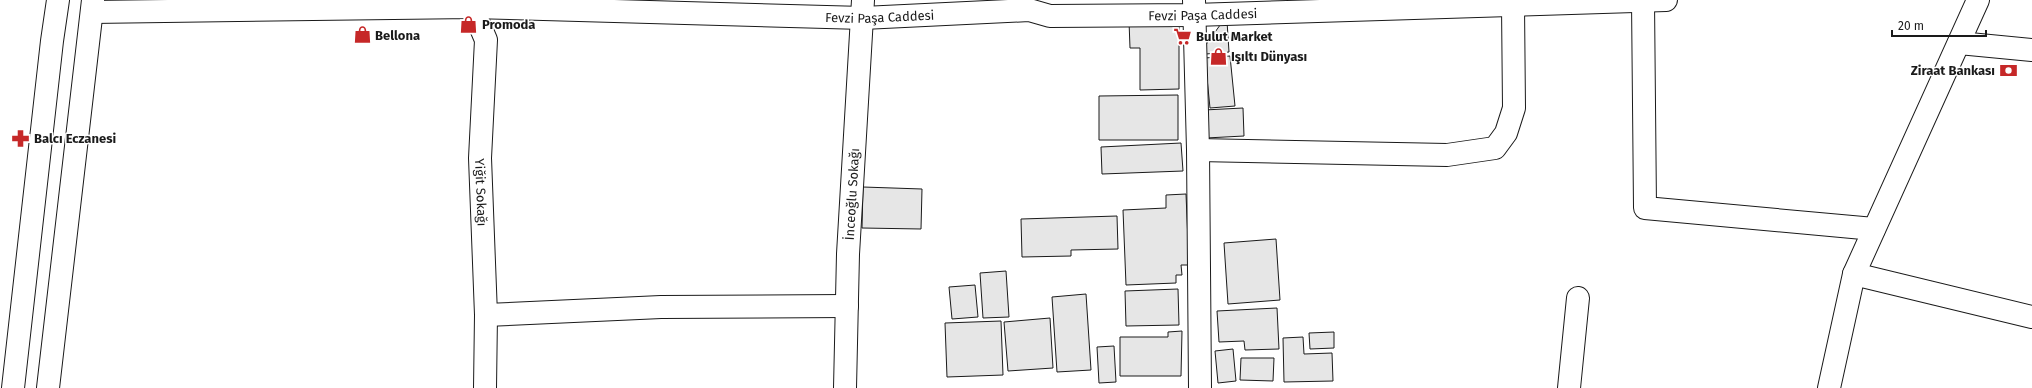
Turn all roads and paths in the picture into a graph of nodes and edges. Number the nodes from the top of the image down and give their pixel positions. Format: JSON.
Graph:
{"nodes":[{"id":1,"x":58,"y":0,"type":"edge"},
{"id":2,"x":1666,"y":0,"type":"edge"},
{"id":3,"x":1978,"y":0,"type":"edge"},
{"id":4,"x":1642,"y":1,"type":"junction"},
{"id":5,"x":470,"y":3,"type":"edge"},
{"id":6,"x":1029,"y":5,"type":"edge"},
{"id":7,"x":93,"y":6,"type":"edge"},
{"id":8,"x":1512,"y":6,"type":"junction"},
{"id":9,"x":1194,"y":8,"type":"edge"},
{"id":10,"x":863,"y":9,"type":"edge"},
{"id":11,"x":1959,"y":43,"type":"junction"},
{"id":12,"x":2032,"y":50,"type":"edge"},
{"id":13,"x":1198,"y":150,"type":"junction"},
{"id":14,"x":1874,"y":229,"type":"junction"},
{"id":15,"x":1854,"y":274,"type":"junction"},
{"id":16,"x":1578,"y":298,"type":"dead end"},
{"id":17,"x":847,"y":306,"type":"junction"},
{"id":18,"x":486,"y":315,"type":"junction"},
{"id":19,"x":2032,"y":317,"type":"edge"},
{"id":20,"x":13,"y":388,"type":"edge"},
{"id":21,"x":48,"y":388,"type":"edge"},
{"id":22,"x":485,"y":388,"type":"edge"},
{"id":23,"x":846,"y":388,"type":"edge"},
{"id":24,"x":1200,"y":388,"type":"edge"},
{"id":25,"x":1569,"y":388,"type":"edge"},
{"id":26,"x":1829,"y":388,"type":"edge"}],
"edges":[{"from":1,"to":20,"type":"street"},
{"from":2,"to":4,"type":"street","name":"Fevzi Paşa Caddesi"},
{"from":3,"to":11,"type":"street"},
{"from":4,"to":8,"type":"street","name":"Fevzi Paşa Caddesi"},
{"from":4,"to":14,"type":"street"},
{"from":5,"to":7,"type":"street","name":"Fevzi Paşa Caddesi"},
{"from":5,"to":10,"type":"street","name":"Fevzi Paşa Caddesi"},
{"from":5,"to":18,"type":"street","name":"Yiğit Sokağı"},
{"from":6,"to":9,"type":"street","name":"Fevzi Paşa Caddesi"},
{"from":6,"to":10,"type":"street","name":"Fevzi Paşa Caddesi"},
{"from":7,"to":21,"type":"street"},
{"from":8,"to":9,"type":"street","name":"Fevzi Paşa Caddesi"},
{"from":8,"to":13,"type":"street"},
{"from":9,"to":13,"type":"street"},
{"from":10,"to":17,"type":"street","name":"İnceoğlu Sokağı"},
{"from":11,"to":12,"type":"street"},
{"from":11,"to":14,"type":"street"},
{"from":13,"to":24,"type":"street"},
{"from":14,"to":15,"type":"street"},
{"from":15,"to":19,"type":"street"},
{"from":15,"to":26,"type":"street"},
{"from":16,"to":25,"type":"street"},
{"from":17,"to":18,"type":"street"},
{"from":17,"to":23,"type":"street","name":"İnceoğlu Sokağı"},
{"from":18,"to":22,"type":"street","name":"Yiğit Sokağı"}]}
